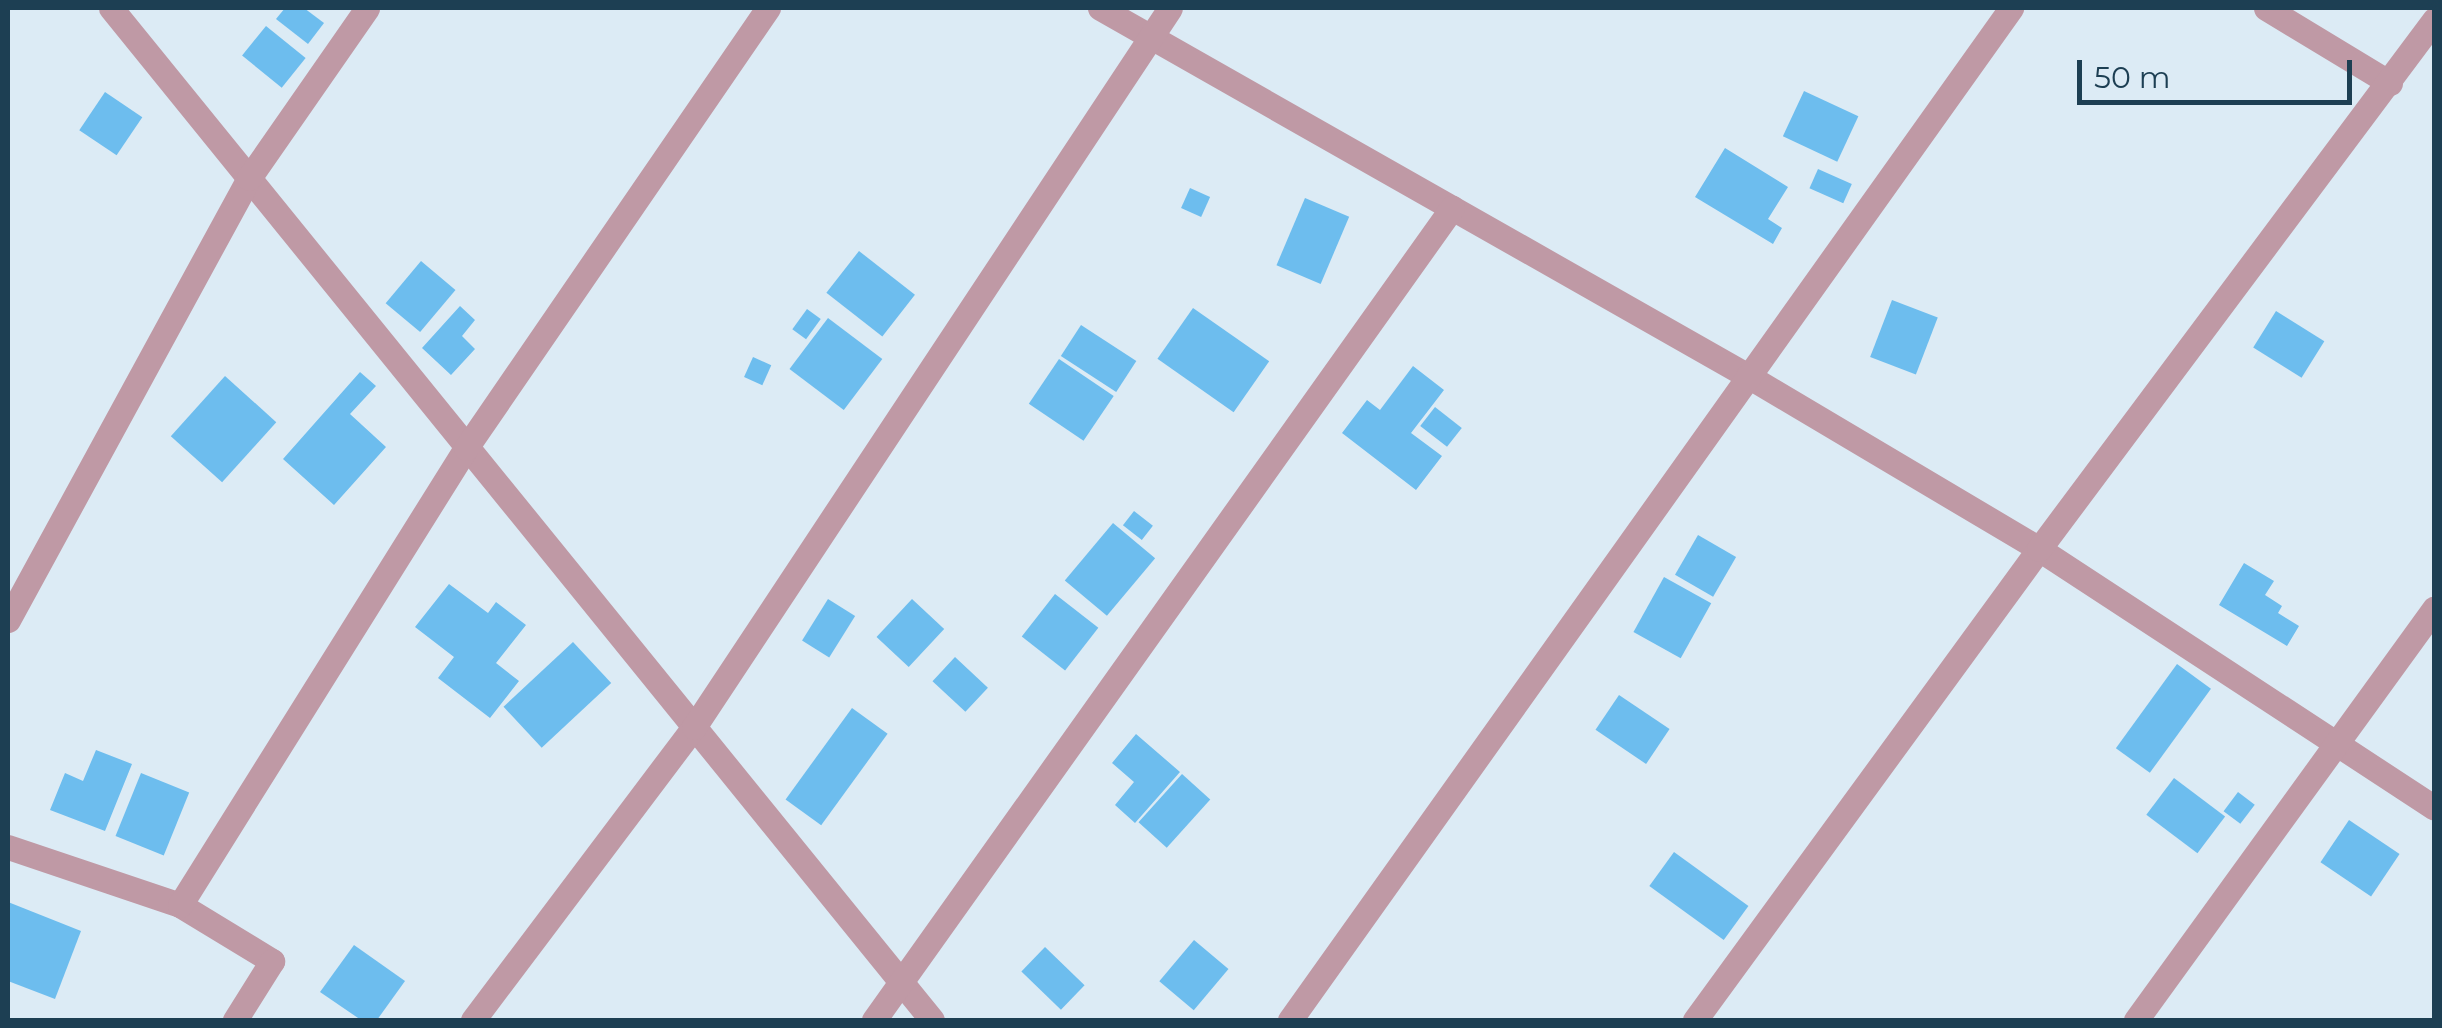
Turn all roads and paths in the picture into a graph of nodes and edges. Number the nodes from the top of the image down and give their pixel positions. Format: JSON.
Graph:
{"nodes":[{"id":1,"x":112,"y":8,"type":"edge"},
{"id":2,"x":367,"y":8,"type":"edge"},
{"id":3,"x":768,"y":8,"type":"edge"},
{"id":4,"x":1100,"y":8,"type":"edge"},
{"id":5,"x":1170,"y":8,"type":"edge"},
{"id":6,"x":2011,"y":8,"type":"edge"},
{"id":7,"x":2266,"y":8,"type":"edge"},
{"id":8,"x":2434,"y":20,"type":"edge"},
{"id":9,"x":1152,"y":34,"type":"junction"},
{"id":10,"x":2390,"y":83,"type":"junction"},
{"id":11,"x":248,"y":178,"type":"junction"},
{"id":12,"x":1452,"y":208,"type":"junction"},
{"id":13,"x":1748,"y":376,"type":"junction"},
{"id":14,"x":466,"y":448,"type":"junction"},
{"id":15,"x":2039,"y":549,"type":"junction"},
{"id":16,"x":2434,"y":609,"type":"edge"},
{"id":17,"x":8,"y":620,"type":"edge"},
{"id":18,"x":694,"y":727,"type":"junction"},
{"id":19,"x":2338,"y":743,"type":"junction"},
{"id":20,"x":2434,"y":806,"type":"edge"},
{"id":21,"x":8,"y":846,"type":"edge"},
{"id":22,"x":180,"y":906,"type":"junction"},
{"id":23,"x":903,"y":985,"type":"junction"},
{"id":24,"x":235,"y":1020,"type":"edge"},
{"id":25,"x":473,"y":1020,"type":"edge"},
{"id":26,"x":874,"y":1020,"type":"edge"},
{"id":27,"x":932,"y":1020,"type":"edge"},
{"id":28,"x":1290,"y":1020,"type":"edge"},
{"id":29,"x":1695,"y":1020,"type":"edge"},
{"id":30,"x":2136,"y":1020,"type":"edge"}],
"edges":[{"from":1,"to":11,"type":"street"},
{"from":2,"to":11,"type":"street"},
{"from":3,"to":14,"type":"street"},
{"from":4,"to":9,"type":"street"},
{"from":5,"to":9,"type":"street"},
{"from":6,"to":13,"type":"street"},
{"from":7,"to":10,"type":"street"},
{"from":8,"to":10,"type":"street"},
{"from":9,"to":12,"type":"street"},
{"from":9,"to":18,"type":"street"},
{"from":10,"to":15,"type":"street"},
{"from":11,"to":14,"type":"street"},
{"from":11,"to":17,"type":"street"},
{"from":12,"to":13,"type":"street"},
{"from":12,"to":23,"type":"street"},
{"from":13,"to":15,"type":"street"},
{"from":13,"to":28,"type":"street"},
{"from":14,"to":18,"type":"street"},
{"from":14,"to":22,"type":"street"},
{"from":15,"to":19,"type":"street"},
{"from":15,"to":29,"type":"street"},
{"from":16,"to":19,"type":"street"},
{"from":18,"to":23,"type":"street"},
{"from":18,"to":25,"type":"street"},
{"from":19,"to":20,"type":"street"},
{"from":19,"to":30,"type":"street"},
{"from":21,"to":22,"type":"street"},
{"from":22,"to":24,"type":"street"},
{"from":23,"to":26,"type":"street"},
{"from":23,"to":27,"type":"street"}]}
